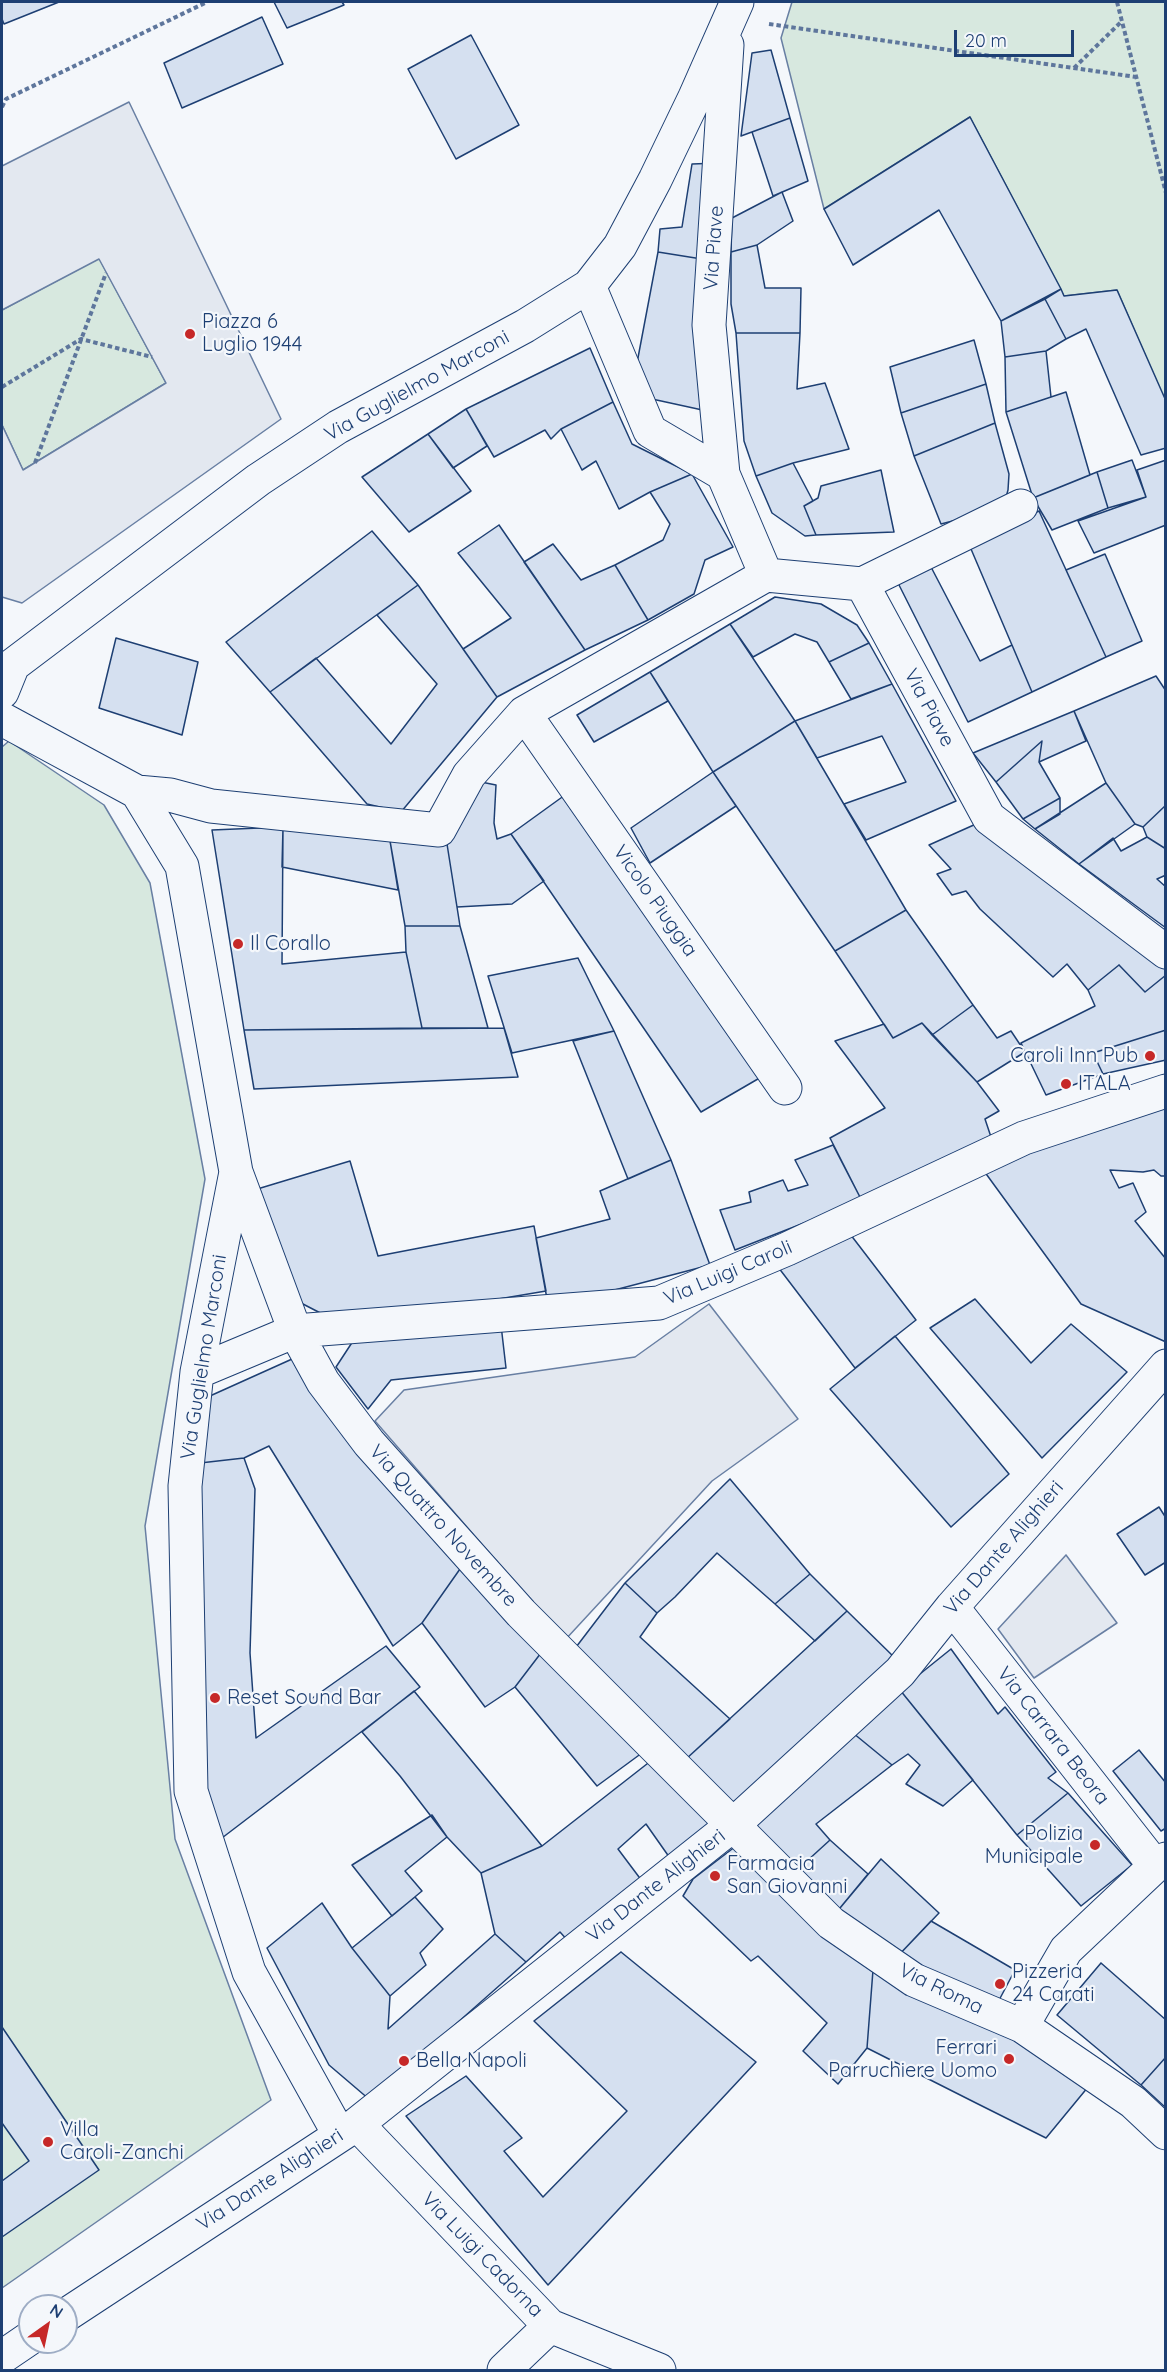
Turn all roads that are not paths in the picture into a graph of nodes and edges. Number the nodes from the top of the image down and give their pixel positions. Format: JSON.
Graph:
{"nodes":[{"id":1,"x":733,"y":12,"type":"edge"},
{"id":2,"x":589,"y":286,"type":"junction"},
{"id":3,"x":723,"y":474,"type":"junction"},
{"id":4,"x":1021,"y":506,"type":"dead end"},
{"id":5,"x":766,"y":575,"type":"junction"},
{"id":6,"x":862,"y":584,"type":"junction"},
{"id":7,"x":2,"y":692,"type":"edge"},
{"id":8,"x":524,"y":713,"type":"junction"},
{"id":9,"x":2,"y":719,"type":"edge"},
{"id":10,"x":137,"y":792,"type":"junction"},
{"id":11,"x":1166,"y":952,"type":"edge"},
{"id":12,"x":785,"y":1088,"type":"dead end"},
{"id":13,"x":1166,"y":1090,"type":"edge"},
{"id":14,"x":236,"y":1172,"type":"junction"},
{"id":15,"x":295,"y":1331,"type":"junction"},
{"id":16,"x":1166,"y":1366,"type":"edge"},
{"id":17,"x":198,"y":1372,"type":"junction"},
{"id":18,"x":952,"y":1607,"type":"junction"},
{"id":19,"x":734,"y":1824,"type":"junction"},
{"id":20,"x":1160,"y":1862,"type":"edge"},
{"id":21,"x":1022,"y":2026,"type":"junction"},
{"id":22,"x":348,"y":2129,"type":"junction"},
{"id":23,"x":1166,"y":2133,"type":"edge"},
{"id":24,"x":78,"y":2306,"type":"edge"},
{"id":25,"x":550,"y":2326,"type":"junction"},
{"id":26,"x":18,"y":2346,"type":"edge"},
{"id":27,"x":2,"y":2357,"type":"edge"},
{"id":28,"x":504,"y":2370,"type":"edge"},
{"id":29,"x":659,"y":2370,"type":"edge"}],
"edges":[{"from":1,"to":2,"type":"street","name":"Via Guglielmo Marconi"},
{"from":1,"to":3,"type":"street","name":"Via Piave"},
{"from":2,"to":3,"type":"street"},
{"from":2,"to":7,"type":"street","name":"Via Guglielmo Marconi"},
{"from":3,"to":5,"type":"street","name":"Via Piave"},
{"from":4,"to":6,"type":"street"},
{"from":5,"to":6,"type":"street"},
{"from":5,"to":8,"type":"street"},
{"from":6,"to":11,"type":"street","name":"Via Piave"},
{"from":8,"to":10,"type":"street"},
{"from":8,"to":12,"type":"street","name":"Vicolo Piuggia"},
{"from":9,"to":10,"type":"street"},
{"from":10,"to":14,"type":"street","name":"Via Guglielmo Marconi"},
{"from":13,"to":15,"type":"street","name":"Via Luigi Caroli"},
{"from":14,"to":15,"type":"street","name":"Via Quattro Novembre"},
{"from":14,"to":17,"type":"street","name":"Via Guglielmo Marconi"},
{"from":15,"to":17,"type":"street","name":"Via Luigi Caroli"},
{"from":15,"to":19,"type":"street","name":"Via Quattro Novembre"},
{"from":16,"to":18,"type":"street","name":"Via Dante Alighieri"},
{"from":17,"to":22,"type":"street","name":"Via Guglielmo Marconi"},
{"from":18,"to":19,"type":"street","name":"Via Dante Alighieri"},
{"from":18,"to":20,"type":"street","name":"Via Carrara Beora"},
{"from":19,"to":21,"type":"street","name":"Via Roma"},
{"from":19,"to":22,"type":"street","name":"Via Dante Alighieri"},
{"from":20,"to":21,"type":"street","name":"Via Carrara Beora"},
{"from":21,"to":23,"type":"street","name":"Via Roma"},
{"from":22,"to":24,"type":"street","name":"Via Dante Alighieri"},
{"from":22,"to":25,"type":"street","name":"Via Luigi Cadorna"},
{"from":25,"to":28,"type":"street"},
{"from":25,"to":29,"type":"street","name":"Via Luigi Cadorna"},
{"from":26,"to":27,"type":"street"}]}
